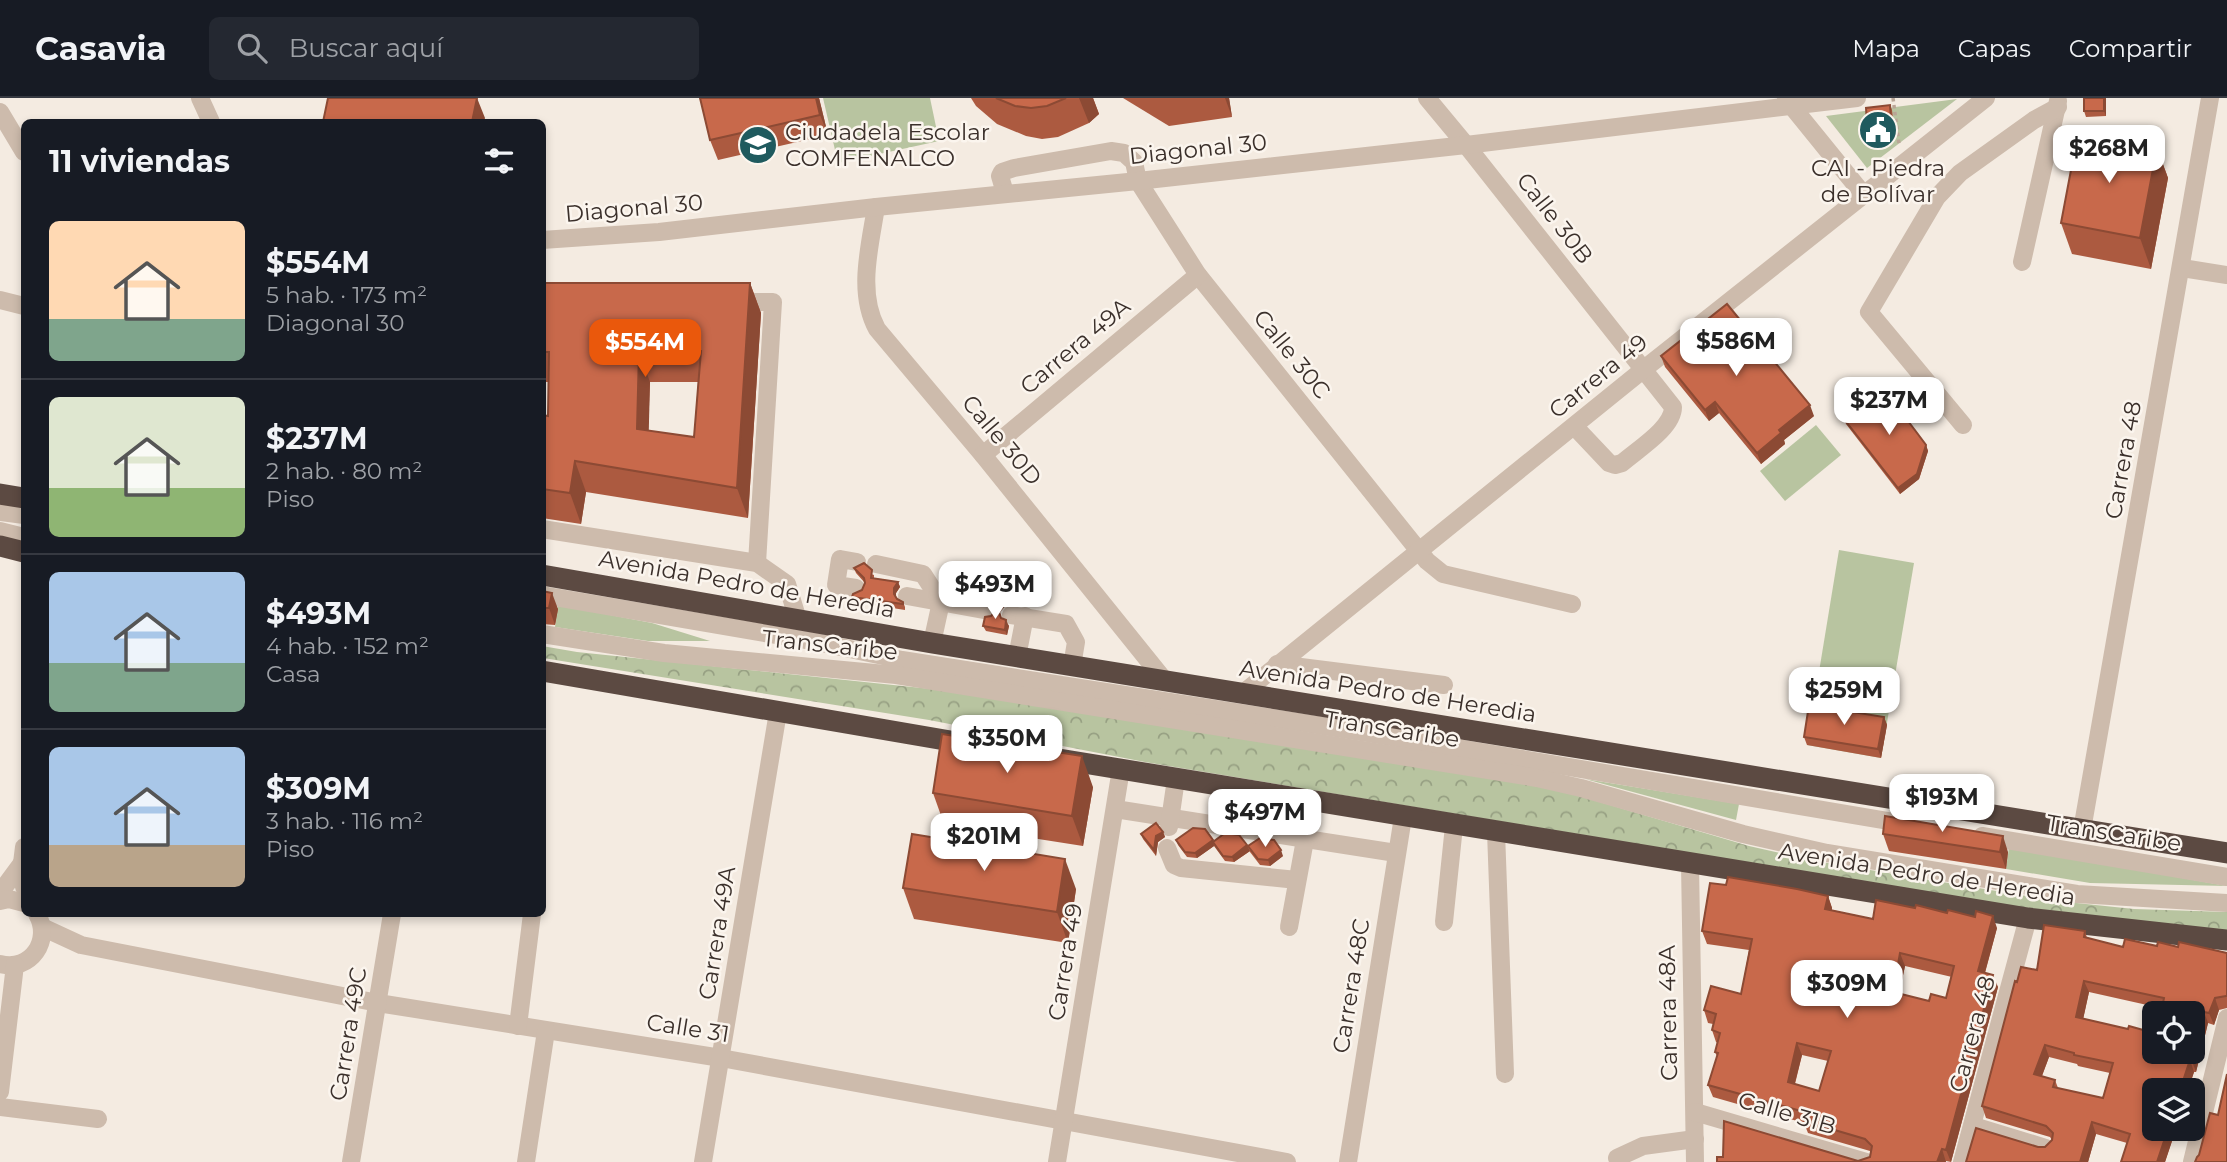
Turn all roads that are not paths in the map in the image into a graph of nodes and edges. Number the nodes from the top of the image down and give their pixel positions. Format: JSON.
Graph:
{"nodes":[{"id":1,"x":200,"y":98,"type":"edge"},
{"id":2,"x":1427,"y":98,"type":"edge"},
{"id":3,"x":1857,"y":98,"type":"edge"},
{"id":4,"x":1986,"y":98,"type":"edge"},
{"id":5,"x":2210,"y":98,"type":"edge"},
{"id":6,"x":1788,"y":102,"type":"edge"},
{"id":7,"x":2058,"y":103,"type":"edge"},
{"id":8,"x":0,"y":112,"type":"edge"},
{"id":9,"x":210,"y":119,"type":"edge"},
{"id":10,"x":1466,"y":145,"type":"junction"},
{"id":11,"x":21,"y":147,"type":"edge"},
{"id":12,"x":1138,"y":181,"type":"junction"},
{"id":13,"x":1005,"y":193,"type":"junction"},
{"id":14,"x":1863,"y":194,"type":"junction"},
{"id":15,"x":876,"y":207,"type":"junction"},
{"id":16,"x":546,"y":240,"type":"edge"},
{"id":17,"x":2022,"y":262,"type":"dead end"},
{"id":18,"x":2182,"y":268,"type":"junction"},
{"id":19,"x":1198,"y":275,"type":"junction"},
{"id":20,"x":2227,"y":275,"type":"edge"},
{"id":21,"x":0,"y":300,"type":"edge"},
{"id":22,"x":719,"y":302,"type":"edge"},
{"id":23,"x":21,"y":305,"type":"edge"},
{"id":24,"x":1644,"y":369,"type":"junction"},
{"id":25,"x":1963,"y":425,"type":"dead end"},
{"id":26,"x":1575,"y":427,"type":"junction"},
{"id":27,"x":984,"y":455,"type":"junction"},
{"id":28,"x":0,"y":494,"type":"edge"},
{"id":29,"x":21,"y":498,"type":"edge"},
{"id":30,"x":0,"y":512,"type":"edge"},
{"id":31,"x":21,"y":515,"type":"edge"},
{"id":32,"x":546,"y":530,"type":"edge"},
{"id":33,"x":0,"y":531,"type":"edge"},
{"id":34,"x":21,"y":536,"type":"edge"},
{"id":35,"x":0,"y":546,"type":"edge"},
{"id":36,"x":1418,"y":550,"type":"junction"},
{"id":37,"x":21,"y":551,"type":"edge"},
{"id":38,"x":858,"y":562,"type":"dead end"},
{"id":39,"x":757,"y":563,"type":"junction"},
{"id":40,"x":876,"y":564,"type":"dead end"},
{"id":41,"x":546,"y":576,"type":"edge"},
{"id":42,"x":856,"y":588,"type":"dead end"},
{"id":43,"x":546,"y":596,"type":"edge"},
{"id":44,"x":907,"y":596,"type":"dead end"},
{"id":45,"x":941,"y":602,"type":"junction"},
{"id":46,"x":1573,"y":604,"type":"dead end"},
{"id":47,"x":989,"y":611,"type":"dead end"},
{"id":48,"x":798,"y":620,"type":"junction"},
{"id":49,"x":546,"y":635,"type":"edge"},
{"id":50,"x":932,"y":643,"type":"junction"},
{"id":51,"x":1017,"y":657,"type":"junction"},
{"id":52,"x":1277,"y":664,"type":"junction"},
{"id":53,"x":1072,"y":666,"type":"junction"},
{"id":54,"x":546,"y":672,"type":"edge"},
{"id":55,"x":1165,"y":681,"type":"junction"},
{"id":56,"x":1444,"y":685,"type":"dead end"},
{"id":57,"x":1242,"y":694,"type":"junction"},
{"id":58,"x":778,"y":712,"type":"junction"},
{"id":59,"x":984,"y":746,"type":"edge"},
{"id":60,"x":1039,"y":756,"type":"edge"},
{"id":61,"x":1121,"y":769,"type":"junction"},
{"id":62,"x":1177,"y":779,"type":"junction"},
{"id":63,"x":1312,"y":802,"type":"junction"},
{"id":64,"x":1115,"y":809,"type":"junction"},
{"id":65,"x":1403,"y":817,"type":"junction"},
{"id":66,"x":1169,"y":822,"type":"junction"},
{"id":67,"x":1454,"y":825,"type":"junction"},
{"id":68,"x":1924,"y":827,"type":"edge"},
{"id":69,"x":2082,"y":830,"type":"junction"},
{"id":70,"x":1496,"y":832,"type":"junction"},
{"id":71,"x":1964,"y":833,"type":"edge"},
{"id":72,"x":1305,"y":839,"type":"junction"},
{"id":73,"x":1167,"y":848,"type":"dead end"},
{"id":74,"x":1396,"y":853,"type":"junction"},
{"id":75,"x":2227,"y":853,"type":"edge"},
{"id":76,"x":21,"y":858,"type":"edge"},
{"id":77,"x":1690,"y":864,"type":"junction"},
{"id":78,"x":2227,"y":877,"type":"edge"},
{"id":79,"x":1297,"y":880,"type":"junction"},
{"id":80,"x":0,"y":893,"type":"edge"},
{"id":81,"x":0,"y":901,"type":"edge"},
{"id":82,"x":21,"y":902,"type":"edge"},
{"id":83,"x":2227,"y":903,"type":"edge"},
{"id":84,"x":391,"y":917,"type":"edge"},
{"id":85,"x":532,"y":917,"type":"edge"},
{"id":86,"x":2028,"y":918,"type":"junction"},
{"id":87,"x":40,"y":920,"type":"edge"},
{"id":88,"x":1444,"y":922,"type":"dead end"},
{"id":89,"x":1289,"y":927,"type":"dead end"},
{"id":90,"x":2227,"y":940,"type":"edge"},
{"id":91,"x":81,"y":946,"type":"junction"},
{"id":92,"x":39,"y":948,"type":"junction"},
{"id":93,"x":5,"y":968,"type":"edge"},
{"id":94,"x":377,"y":1003,"type":"junction"},
{"id":95,"x":2227,"y":1018,"type":"edge"},
{"id":96,"x":518,"y":1026,"type":"junction"},
{"id":97,"x":546,"y":1031,"type":"junction"},
{"id":98,"x":721,"y":1058,"type":"junction"},
{"id":99,"x":1505,"y":1074,"type":"dead end"},
{"id":100,"x":0,"y":1092,"type":"edge"},
{"id":101,"x":0,"y":1107,"type":"edge"},
{"id":102,"x":1695,"y":1112,"type":"junction"},
{"id":103,"x":98,"y":1119,"type":"dead end"},
{"id":104,"x":1064,"y":1120,"type":"junction"},
{"id":105,"x":1973,"y":1126,"type":"junction"},
{"id":106,"x":1695,"y":1139,"type":"junction"},
{"id":107,"x":2046,"y":1148,"type":"edge"},
{"id":108,"x":1233,"y":1157,"type":"edge"},
{"id":109,"x":1617,"y":1158,"type":"dead end"},
{"id":110,"x":352,"y":1162,"type":"edge"},
{"id":111,"x":526,"y":1162,"type":"edge"},
{"id":112,"x":703,"y":1162,"type":"edge"},
{"id":113,"x":1057,"y":1162,"type":"edge"},
{"id":114,"x":1287,"y":1162,"type":"edge"},
{"id":115,"x":1348,"y":1162,"type":"edge"},
{"id":116,"x":1695,"y":1162,"type":"edge"},
{"id":117,"x":1866,"y":1162,"type":"edge"},
{"id":118,"x":1962,"y":1162,"type":"edge"},
{"id":119,"x":2192,"y":1162,"type":"edge"}],
"edges":[{"from":1,"to":9,"type":"street"},
{"from":2,"to":10,"type":"street","name":"Calle 30B"},
{"from":3,"to":6,"type":"street","name":"Diagonal 30"},
{"from":4,"to":14,"type":"street","name":"Carrera 49"},
{"from":5,"to":18,"type":"street","name":"Carrera 48"},
{"from":6,"to":10,"type":"street","name":"Diagonal 30"},
{"from":6,"to":14,"type":"street"},
{"from":7,"to":17,"type":"street"},
{"from":7,"to":25,"type":"street"},
{"from":8,"to":11,"type":"street"},
{"from":10,"to":12,"type":"street","name":"Diagonal 30"},
{"from":10,"to":24,"type":"street","name":"Calle 30B"},
{"from":12,"to":13,"type":"street","name":"Diagonal 30"},
{"from":12,"to":13,"type":"street","name":"Calle 30C"},
{"from":12,"to":19,"type":"street","name":"Calle 30C"},
{"from":13,"to":15,"type":"street","name":"Diagonal 30"},
{"from":14,"to":24,"type":"street","name":"Carrera 49"},
{"from":15,"to":16,"type":"street","name":"Diagonal 30"},
{"from":15,"to":27,"type":"street","name":"Calle 30D"},
{"from":18,"to":20,"type":"street"},
{"from":18,"to":69,"type":"street","name":"Carrera 48"},
{"from":19,"to":27,"type":"street","name":"Carrera 49A"},
{"from":19,"to":36,"type":"street","name":"Calle 30C"},
{"from":21,"to":23,"type":"street"},
{"from":22,"to":39,"type":"street"},
{"from":24,"to":26,"type":"street","name":"Carrera 49"},
{"from":24,"to":26,"type":"street","name":"Calle 30B"},
{"from":26,"to":36,"type":"street","name":"Carrera 49"},
{"from":27,"to":55,"type":"street","name":"Calle 30D"},
{"from":28,"to":29,"type":"highway"},
{"from":30,"to":31,"type":"street"},
{"from":32,"to":39,"type":"street"},
{"from":33,"to":34,"type":"street"},
{"from":35,"to":37,"type":"highway"},
{"from":36,"to":46,"type":"street","name":"Calle 30C"},
{"from":36,"to":52,"type":"street","name":"Carrera 49"},
{"from":38,"to":42,"type":"street"},
{"from":39,"to":48,"type":"street"},
{"from":40,"to":45,"type":"street"},
{"from":41,"to":48,"type":"highway","name":"Avenida Pedro de Heredia"},
{"from":43,"to":68,"type":"street","name":"TransCaribe"},
{"from":44,"to":45,"type":"street"},
{"from":45,"to":47,"type":"street"},
{"from":45,"to":50,"type":"street"},
{"from":48,"to":50,"type":"highway","name":"Avenida Pedro de Heredia"},
{"from":49,"to":83,"type":"street","name":"TransCaribe"},
{"from":50,"to":51,"type":"highway","name":"Avenida Pedro de Heredia"},
{"from":51,"to":53,"type":"highway","name":"Avenida Pedro de Heredia"},
{"from":51,"to":53,"type":"street"},
{"from":52,"to":56,"type":"street"},
{"from":52,"to":57,"type":"street","name":"Carrera 49"},
{"from":53,"to":55,"type":"highway","name":"Avenida Pedro de Heredia"},
{"from":54,"to":58,"type":"highway"},
{"from":55,"to":57,"type":"highway","name":"Avenida Pedro de Heredia"},
{"from":57,"to":69,"type":"highway","name":"Avenida Pedro de Heredia"},
{"from":58,"to":59,"type":"highway"},
{"from":58,"to":98,"type":"street","name":"Carrera 49A"},
{"from":60,"to":61,"type":"highway","name":"Avenida Pedro de Heredia"},
{"from":61,"to":62,"type":"highway","name":"Avenida Pedro de Heredia"},
{"from":61,"to":64,"type":"street","name":"Carrera 49"},
{"from":62,"to":63,"type":"highway","name":"Avenida Pedro de Heredia"},
{"from":62,"to":66,"type":"street"},
{"from":63,"to":65,"type":"highway","name":"Avenida Pedro de Heredia"},
{"from":63,"to":72,"type":"street"},
{"from":64,"to":66,"type":"street"},
{"from":64,"to":104,"type":"street","name":"Carrera 49"},
{"from":65,"to":67,"type":"highway","name":"Avenida Pedro de Heredia"},
{"from":65,"to":74,"type":"street","name":"Carrera 48C"},
{"from":66,"to":72,"type":"street"},
{"from":67,"to":70,"type":"highway","name":"Avenida Pedro de Heredia"},
{"from":67,"to":88,"type":"street"},
{"from":69,"to":75,"type":"highway","name":"Avenida Pedro de Heredia"},
{"from":70,"to":77,"type":"highway","name":"Avenida Pedro de Heredia"},
{"from":70,"to":99,"type":"street"},
{"from":71,"to":78,"type":"street","name":"TransCaribe"},
{"from":72,"to":74,"type":"street"},
{"from":72,"to":79,"type":"street"},
{"from":73,"to":79,"type":"street"},
{"from":74,"to":115,"type":"street","name":"Carrera 48C"},
{"from":76,"to":80,"type":"street"},
{"from":77,"to":86,"type":"highway","name":"Avenida Pedro de Heredia"},
{"from":77,"to":102,"type":"street","name":"Carrera 48A"},
{"from":79,"to":89,"type":"street"},
{"from":81,"to":82,"type":"street"},
{"from":84,"to":94,"type":"street","name":"Carrera 49C"},
{"from":85,"to":96,"type":"street"},
{"from":86,"to":90,"type":"highway","name":"Avenida Pedro de Heredia"},
{"from":86,"to":105,"type":"street","name":"Carrera 48"},
{"from":87,"to":91,"type":"street","name":"Calle 31"},
{"from":87,"to":92,"type":"street"},
{"from":91,"to":92,"type":"street","name":"Calle 31"},
{"from":91,"to":94,"type":"street","name":"Calle 31"},
{"from":92,"to":93,"type":"street"},
{"from":93,"to":100,"type":"street"},
{"from":94,"to":96,"type":"street","name":"Calle 31"},
{"from":94,"to":110,"type":"street","name":"Carrera 49C"},
{"from":95,"to":119,"type":"street"},
{"from":96,"to":97,"type":"street","name":"Calle 31"},
{"from":97,"to":98,"type":"street","name":"Calle 31"},
{"from":97,"to":111,"type":"street"},
{"from":98,"to":104,"type":"street","name":"Calle 31"},
{"from":98,"to":112,"type":"street","name":"Carrera 49A"},
{"from":101,"to":103,"type":"street"},
{"from":102,"to":106,"type":"street","name":"Carrera 48A"},
{"from":102,"to":117,"type":"street","name":"Calle 31B"},
{"from":104,"to":108,"type":"street","name":"Calle 31"},
{"from":104,"to":113,"type":"street","name":"Carrera 49"},
{"from":105,"to":107,"type":"street"},
{"from":105,"to":118,"type":"street","name":"Carrera 48"},
{"from":106,"to":109,"type":"street"},
{"from":106,"to":116,"type":"street","name":"Carrera 48A"},
{"from":108,"to":114,"type":"street","name":"Calle 31"}]}
